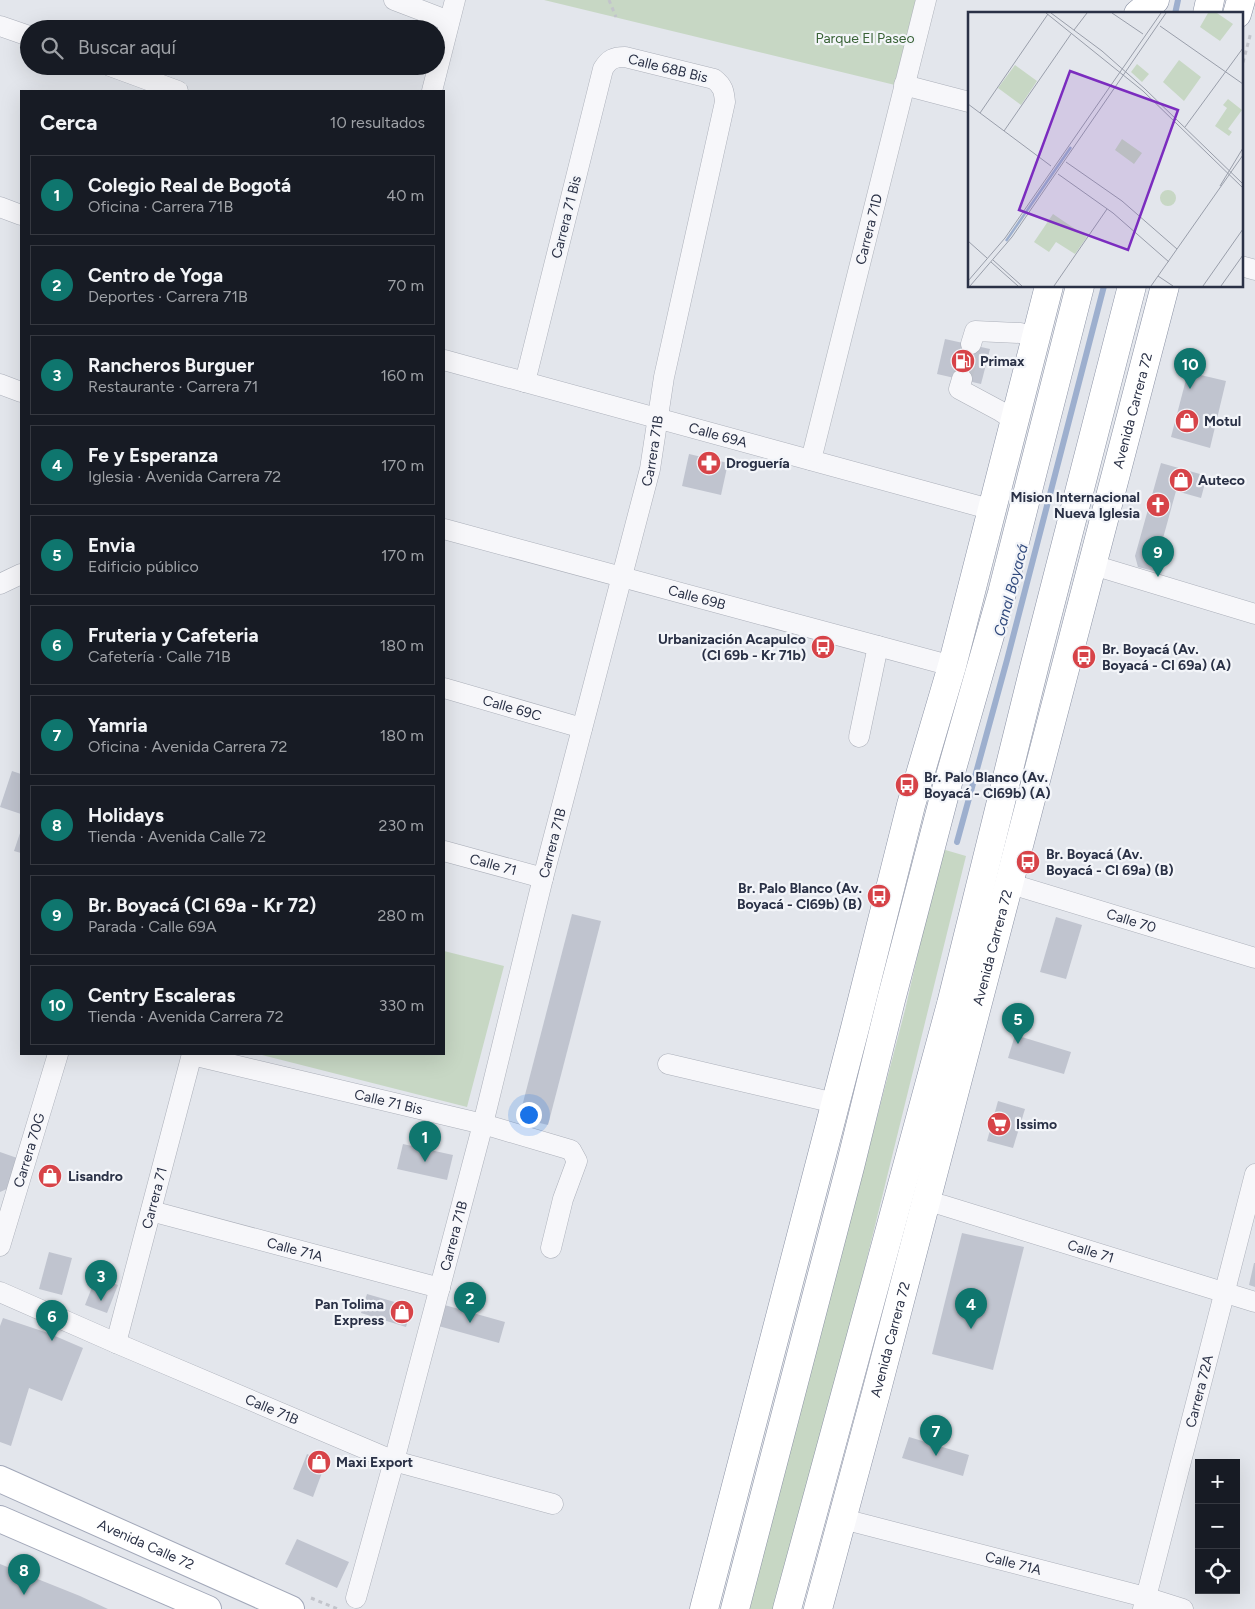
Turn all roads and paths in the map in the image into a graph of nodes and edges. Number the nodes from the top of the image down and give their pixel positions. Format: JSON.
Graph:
{"nodes":[{"id":1,"x":394,"y":0,"type":"edge"},
{"id":2,"x":455,"y":0,"type":"edge"},
{"id":3,"x":609,"y":0,"type":"edge"},
{"id":4,"x":926,"y":0,"type":"edge"},
{"id":5,"x":1156,"y":0,"type":"edge"},
{"id":6,"x":1240,"y":0,"type":"edge"},
{"id":7,"x":1141,"y":12,"type":"edge"},
{"id":8,"x":616,"y":18,"type":"dead end"},
{"id":9,"x":1245,"y":20,"type":"edge"},
{"id":10,"x":450,"y":21,"type":"junction"},
{"id":11,"x":0,"y":26,"type":"edge"},
{"id":12,"x":20,"y":33,"type":"edge"},
{"id":13,"x":445,"y":40,"type":"edge"},
{"id":14,"x":614,"y":57,"type":"joint"},
{"id":15,"x":1242,"y":58,"type":"edge"},
{"id":16,"x":134,"y":75,"type":"edge"},
{"id":17,"x":436,"y":75,"type":"edge"},
{"id":18,"x":720,"y":84,"type":"joint"},
{"id":19,"x":904,"y":86,"type":"junction"},
{"id":20,"x":175,"y":90,"type":"edge"},
{"id":21,"x":432,"y":90,"type":"edge"},
{"id":22,"x":968,"y":102,"type":"edge"},
{"id":23,"x":0,"y":207,"type":"edge"},
{"id":24,"x":20,"y":215,"type":"edge"},
{"id":25,"x":1242,"y":266,"type":"edge"},
{"id":26,"x":1255,"y":270,"type":"edge"},
{"id":27,"x":1048,"y":288,"type":"edge"},
{"id":28,"x":1079,"y":288,"type":"edge"},
{"id":29,"x":1131,"y":288,"type":"edge"},
{"id":30,"x":1164,"y":288,"type":"edge"},
{"id":31,"x":1036,"y":337,"type":"junction"},
{"id":32,"x":971,"y":344,"type":"tunnel mouth"},
{"id":33,"x":445,"y":360,"type":"edge"},
{"id":34,"x":962,"y":379,"type":"tunnel mouth"},
{"id":35,"x":525,"y":382,"type":"junction"},
{"id":36,"x":0,"y":384,"type":"edge"},
{"id":37,"x":20,"y":392,"type":"edge"},
{"id":38,"x":658,"y":418,"type":"junction"},
{"id":39,"x":1015,"y":421,"type":"junction"},
{"id":40,"x":811,"y":460,"type":"junction"},
{"id":41,"x":993,"y":510,"type":"junction"},
{"id":42,"x":445,"y":530,"type":"edge"},
{"id":43,"x":1093,"y":565,"type":"junction"},
{"id":44,"x":20,"y":574,"type":"edge"},
{"id":45,"x":621,"y":577,"type":"junction"},
{"id":46,"x":0,"y":584,"type":"edge"},
{"id":47,"x":1255,"y":614,"type":"edge"},
{"id":48,"x":878,"y":646,"type":"junction"},
{"id":49,"x":1035,"y":664,"type":"junction"},
{"id":50,"x":952,"y":666,"type":"junction"},
{"id":51,"x":445,"y":688,"type":"edge"},
{"id":52,"x":964,"y":726,"type":"junction"},
{"id":53,"x":582,"y":728,"type":"junction"},
{"id":54,"x":859,"y":736,"type":"dead end"},
{"id":55,"x":1045,"y":746,"type":"junction"},
{"id":56,"x":445,"y":851,"type":"edge"},
{"id":57,"x":543,"y":878,"type":"junction"},
{"id":58,"x":1008,"y":883,"type":"junction"},
{"id":59,"x":1255,"y":958,"type":"edge"},
{"id":60,"x":58,"y":1055,"type":"edge"},
{"id":61,"x":192,"y":1055,"type":"edge"},
{"id":62,"x":668,"y":1064,"type":"dead end"},
{"id":63,"x":835,"y":1103,"type":"junction"},
{"id":64,"x":483,"y":1124,"type":"junction"},
{"id":65,"x":850,"y":1167,"type":"junction"},
{"id":66,"x":1255,"y":1174,"type":"edge"},
{"id":67,"x":926,"y":1202,"type":"junction"},
{"id":68,"x":5,"y":1210,"type":"edge"},
{"id":69,"x":151,"y":1211,"type":"junction"},
{"id":70,"x":799,"y":1242,"type":"junction"},
{"id":71,"x":0,"y":1246,"type":"edge"},
{"id":72,"x":551,"y":1248,"type":"dead end"},
{"id":73,"x":882,"y":1259,"type":"junction"},
{"id":74,"x":440,"y":1288,"type":"junction"},
{"id":75,"x":0,"y":1292,"type":"edge"},
{"id":76,"x":1224,"y":1293,"type":"junction"},
{"id":77,"x":1255,"y":1302,"type":"edge"},
{"id":78,"x":892,"y":1332,"type":"junction"},
{"id":79,"x":116,"y":1343,"type":"junction"},
{"id":80,"x":876,"y":1393,"type":"junction"},
{"id":81,"x":834,"y":1436,"type":"junction"},
{"id":82,"x":394,"y":1461,"type":"junction"},
{"id":83,"x":0,"y":1479,"type":"edge"},
{"id":84,"x":735,"y":1488,"type":"junction"},
{"id":85,"x":553,"y":1504,"type":"dead end"},
{"id":86,"x":0,"y":1519,"type":"edge"},
{"id":87,"x":843,"y":1519,"type":"junction"},
{"id":88,"x":745,"y":1568,"type":"junction"},
{"id":89,"x":356,"y":1598,"type":"dead end"},
{"id":90,"x":1144,"y":1603,"type":"edge"},
{"id":91,"x":208,"y":1609,"type":"edge"},
{"id":92,"x":291,"y":1609,"type":"edge"},
{"id":93,"x":704,"y":1609,"type":"edge"},
{"id":94,"x":735,"y":1609,"type":"edge"},
{"id":95,"x":787,"y":1609,"type":"edge"},
{"id":96,"x":818,"y":1609,"type":"edge"},
{"id":97,"x":1183,"y":1609,"type":"edge"}],
"edges":[{"from":1,"to":10,"type":"street"},
{"from":2,"to":10,"type":"street"},
{"from":3,"to":8,"type":"path"},
{"from":4,"to":19,"type":"street","name":"Carrera 71D"},
{"from":5,"to":7,"type":"highway"},
{"from":6,"to":9,"type":"highway"},
{"from":9,"to":15,"type":"path"},
{"from":10,"to":13,"type":"street"},
{"from":11,"to":12,"type":"street"},
{"from":14,"to":18,"type":"street","name":"Calle 68B Bis"},
{"from":14,"to":35,"type":"street","name":"Carrera 71 Bis"},
{"from":16,"to":20,"type":"street"},
{"from":17,"to":21,"type":"street"},
{"from":18,"to":38,"type":"street","name":"Carrera 71B"},
{"from":19,"to":22,"type":"street"},
{"from":19,"to":40,"type":"street","name":"Carrera 71D"},
{"from":23,"to":24,"type":"street"},
{"from":25,"to":26,"type":"street"},
{"from":27,"to":31,"type":"highway"},
{"from":28,"to":52,"type":"highway"},
{"from":29,"to":49,"type":"highway","name":"Avenida Carrera 72"},
{"from":30,"to":43,"type":"highway","name":"Avenida Carrera 72"},
{"from":31,"to":32,"type":"street"},
{"from":31,"to":39,"type":"highway"},
{"from":33,"to":35,"type":"street","name":"Calle 69A"},
{"from":34,"to":39,"type":"street"},
{"from":35,"to":38,"type":"street","name":"Calle 69A"},
{"from":36,"to":37,"type":"street"},
{"from":38,"to":40,"type":"street","name":"Calle 69A"},
{"from":38,"to":45,"type":"street","name":"Carrera 71B"},
{"from":39,"to":41,"type":"highway"},
{"from":40,"to":41,"type":"street","name":"Calle 69A"},
{"from":41,"to":50,"type":"highway"},
{"from":42,"to":45,"type":"street","name":"Calle 69B"},
{"from":43,"to":47,"type":"street"},
{"from":43,"to":55,"type":"highway","name":"Avenida Carrera 72"},
{"from":44,"to":46,"type":"street"},
{"from":45,"to":48,"type":"street","name":"Calle 69B"},
{"from":45,"to":53,"type":"street","name":"Carrera 71B"},
{"from":48,"to":50,"type":"street","name":"Calle 69B"},
{"from":48,"to":54,"type":"street"},
{"from":49,"to":55,"type":"highway"},
{"from":49,"to":73,"type":"highway","name":"Avenida Carrera 72"},
{"from":50,"to":52,"type":"highway"},
{"from":50,"to":63,"type":"highway"},
{"from":51,"to":53,"type":"street","name":"Calle 69C"},
{"from":52,"to":65,"type":"highway"},
{"from":53,"to":57,"type":"street","name":"Carrera 71B"},
{"from":55,"to":58,"type":"highway","name":"Avenida Carrera 72"},
{"from":56,"to":57,"type":"street","name":"Calle 71"},
{"from":57,"to":64,"type":"street","name":"Carrera 71B"},
{"from":58,"to":59,"type":"street","name":"Calle 70"},
{"from":58,"to":67,"type":"highway","name":"Avenida Carrera 72"},
{"from":60,"to":68,"type":"street","name":"Carrera 70G"},
{"from":61,"to":64,"type":"street","name":"Calle 71 Bis"},
{"from":61,"to":69,"type":"street","name":"Carrera 71"},
{"from":62,"to":63,"type":"street"},
{"from":63,"to":70,"type":"highway"},
{"from":64,"to":72,"type":"street","name":"Calle 71 Bis"},
{"from":64,"to":74,"type":"street","name":"Carrera 71B"},
{"from":65,"to":70,"type":"highway"},
{"from":65,"to":88,"type":"highway"},
{"from":66,"to":76,"type":"street","name":"Carrera 72A"},
{"from":67,"to":76,"type":"street","name":"Calle 71"},
{"from":67,"to":78,"type":"highway","name":"Avenida Carrera 72"},
{"from":68,"to":71,"type":"street","name":"Carrera 70G"},
{"from":69,"to":74,"type":"street","name":"Calle 71A"},
{"from":69,"to":79,"type":"street","name":"Carrera 71"},
{"from":70,"to":84,"type":"highway"},
{"from":73,"to":78,"type":"highway"},
{"from":73,"to":81,"type":"highway","name":"Avenida Carrera 72"},
{"from":74,"to":82,"type":"street","name":"Carrera 71B"},
{"from":75,"to":79,"type":"street","name":"Calle 71B"},
{"from":76,"to":77,"type":"street","name":"Calle 71"},
{"from":76,"to":90,"type":"street","name":"Carrera 72A"},
{"from":78,"to":80,"type":"highway","name":"Avenida Carrera 72"},
{"from":79,"to":82,"type":"street","name":"Calle 71B"},
{"from":80,"to":81,"type":"highway"},
{"from":80,"to":87,"type":"highway","name":"Avenida Carrera 72"},
{"from":81,"to":95,"type":"highway","name":"Avenida Carrera 72"},
{"from":82,"to":85,"type":"street","name":"Calle 71B"},
{"from":82,"to":89,"type":"street","name":"Carrera 71B"},
{"from":83,"to":92,"type":"main road","name":"Avenida Calle 72"},
{"from":84,"to":88,"type":"highway"},
{"from":84,"to":93,"type":"highway"},
{"from":86,"to":91,"type":"main road"},
{"from":87,"to":90,"type":"street","name":"Calle 71A"},
{"from":87,"to":96,"type":"highway","name":"Avenida Carrera 72"},
{"from":88,"to":94,"type":"highway"},
{"from":90,"to":97,"type":"street","name":"Calle 71A"}]}
